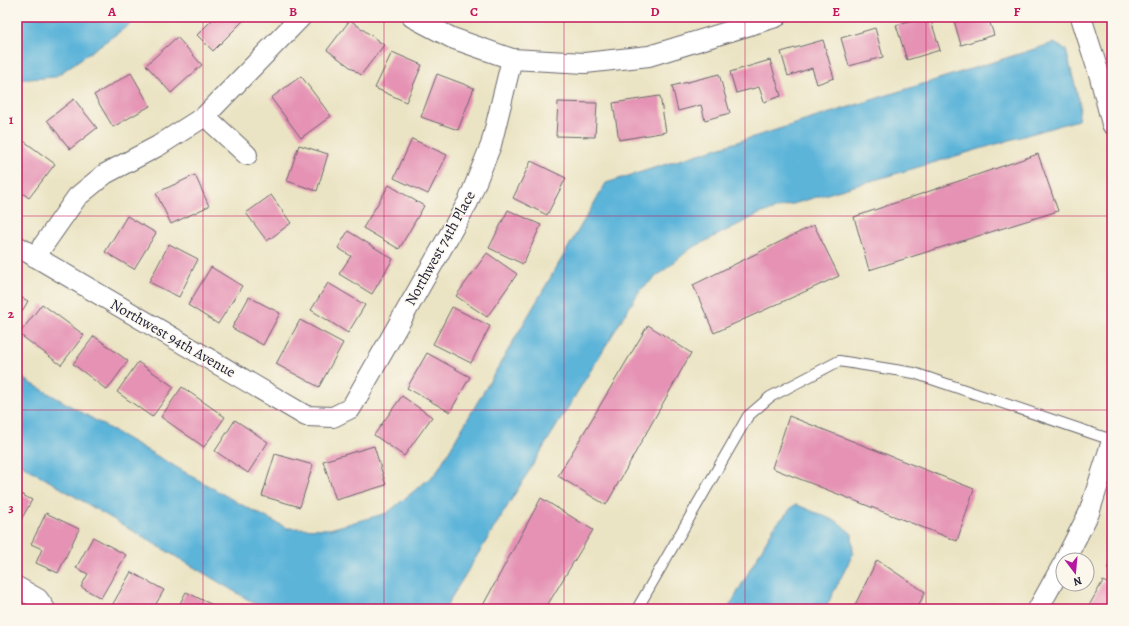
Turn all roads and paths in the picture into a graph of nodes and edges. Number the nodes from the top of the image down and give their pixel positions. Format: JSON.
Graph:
{"nodes":[{"id":1,"x":301,"y":17,"type":"edge"},
{"id":2,"x":412,"y":17,"type":"edge"},
{"id":3,"x":776,"y":17,"type":"edge"},
{"id":4,"x":1081,"y":17,"type":"edge"},
{"id":5,"x":512,"y":59,"type":"junction"},
{"id":6,"x":205,"y":116,"type":"junction"},
{"id":7,"x":1112,"y":124,"type":"edge"},
{"id":8,"x":247,"y":155,"type":"dead end"},
{"id":9,"x":17,"y":246,"type":"edge"},
{"id":10,"x":35,"y":257,"type":"junction"},
{"id":11,"x":332,"y":417,"type":"joint"},
{"id":12,"x":1112,"y":441,"type":"edge"},
{"id":13,"x":1069,"y":552,"type":"edge"},
{"id":14,"x":1055,"y":578,"type":"edge"},
{"id":15,"x":17,"y":587,"type":"edge"},
{"id":16,"x":46,"y":609,"type":"edge"},
{"id":17,"x":637,"y":609,"type":"edge"},
{"id":18,"x":1038,"y":609,"type":"edge"}],
"edges":[{"from":1,"to":6,"type":"street"},
{"from":2,"to":5,"type":"street"},
{"from":3,"to":5,"type":"street"},
{"from":4,"to":7,"type":"street"},
{"from":5,"to":11,"type":"street","name":"Northwest 74th Place"},
{"from":6,"to":8,"type":"street"},
{"from":6,"to":10,"type":"street"},
{"from":9,"to":10,"type":"street","name":"Northwest 94th Avenue"},
{"from":10,"to":11,"type":"street","name":"Northwest 94th Avenue"},
{"from":12,"to":13,"type":"street"},
{"from":12,"to":17,"type":"lane"},
{"from":14,"to":18,"type":"street"},
{"from":15,"to":16,"type":"street"}]}
